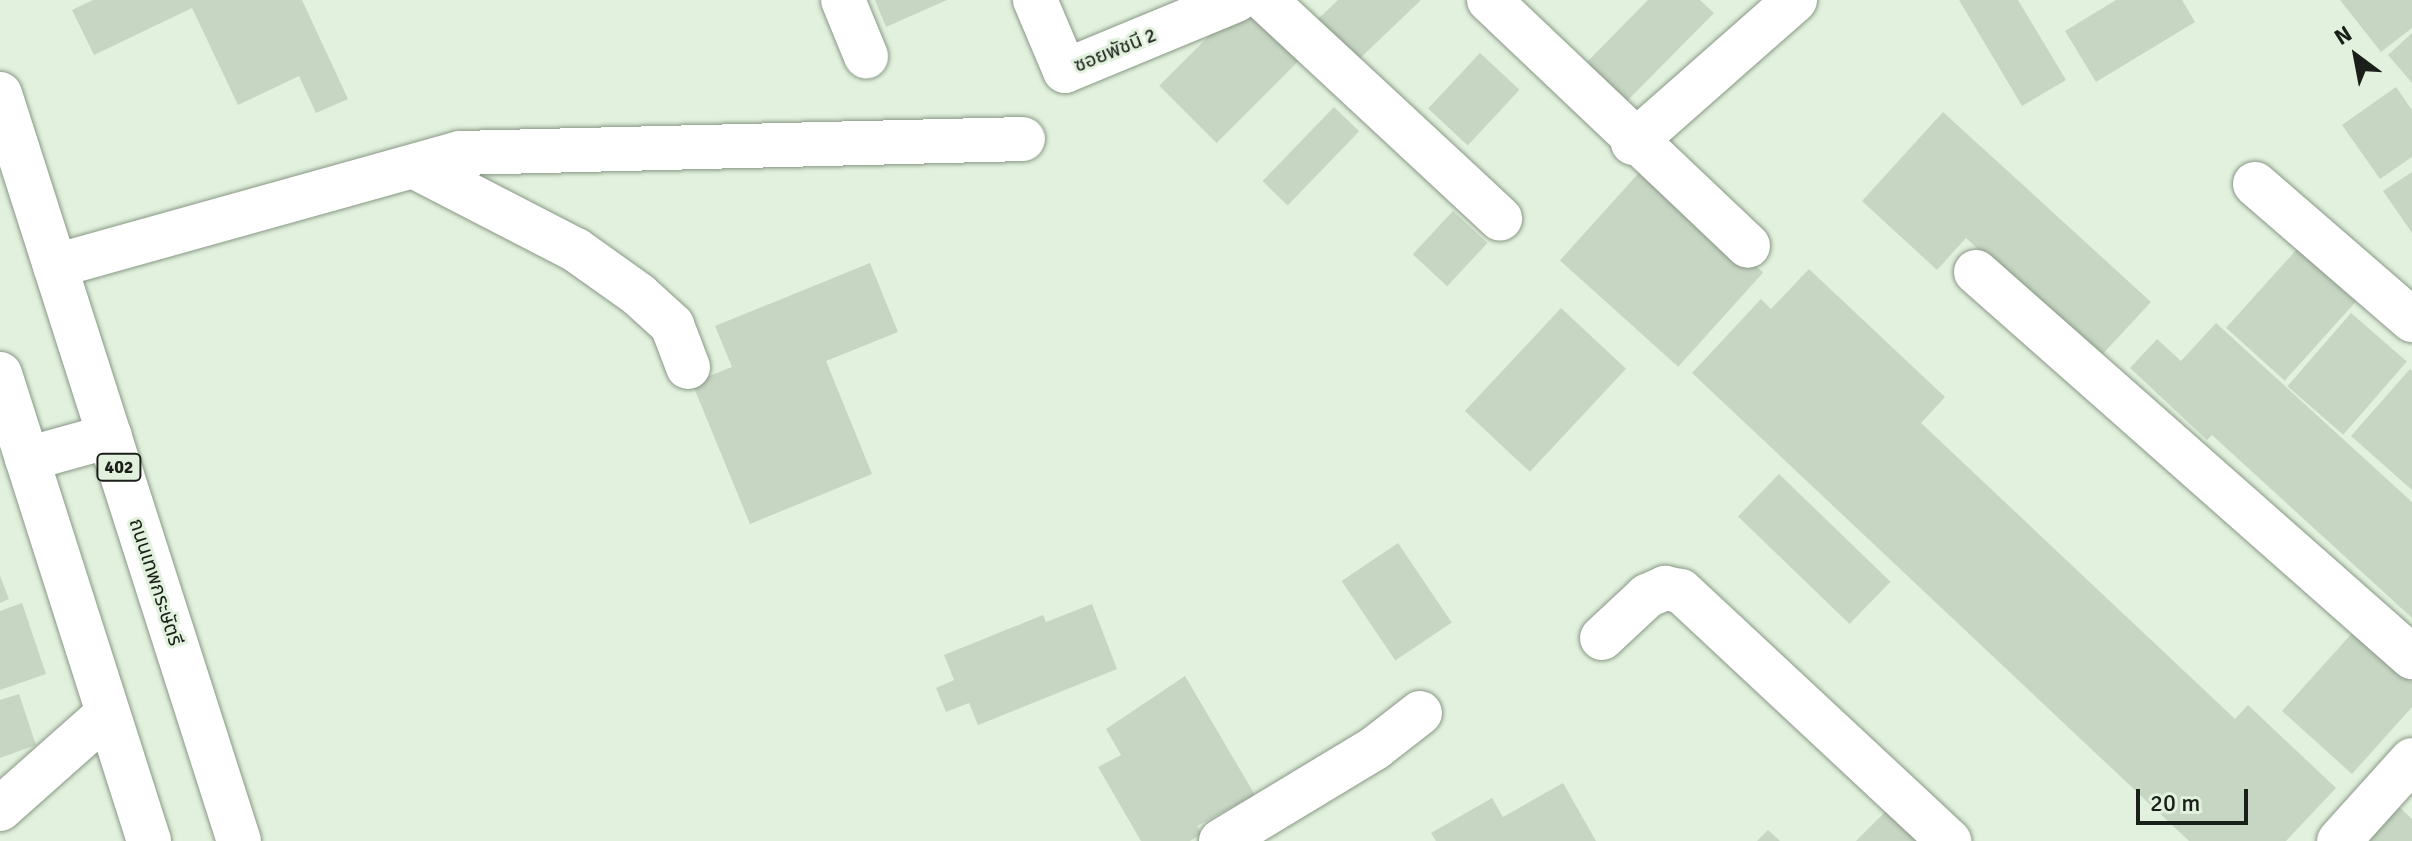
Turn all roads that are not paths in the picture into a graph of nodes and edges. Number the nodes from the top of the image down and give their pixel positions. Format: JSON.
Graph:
{"nodes":[{"id":1,"x":843,"y":0,"type":"edge"},
{"id":2,"x":1035,"y":0,"type":"edge"},
{"id":3,"x":1236,"y":0,"type":"edge"},
{"id":4,"x":1265,"y":0,"type":"edge"},
{"id":5,"x":1489,"y":0,"type":"edge"},
{"id":6,"x":1795,"y":0,"type":"edge"},
{"id":7,"x":866,"y":56,"type":"dead end"},
{"id":8,"x":0,"y":94,"type":"edge"},
{"id":9,"x":1023,"y":139,"type":"dead end"},
{"id":10,"x":1633,"y":143,"type":"junction"},
{"id":11,"x":415,"y":167,"type":"junction"},
{"id":12,"x":2255,"y":184,"type":"dead end"},
{"id":13,"x":1500,"y":218,"type":"dead end"},
{"id":14,"x":1748,"y":246,"type":"dead end"},
{"id":15,"x":55,"y":266,"type":"junction"},
{"id":16,"x":1976,"y":272,"type":"dead end"},
{"id":17,"x":2412,"y":320,"type":"edge"},
{"id":18,"x":688,"y":367,"type":"dead end"},
{"id":19,"x":0,"y":374,"type":"edge"},
{"id":20,"x":110,"y":436,"type":"junction"},
{"id":21,"x":27,"y":459,"type":"junction"},
{"id":22,"x":1602,"y":638,"type":"dead end"},
{"id":23,"x":2412,"y":657,"type":"edge"},
{"id":24,"x":108,"y":713,"type":"junction"},
{"id":25,"x":1420,"y":713,"type":"dead end"},
{"id":26,"x":2412,"y":760,"type":"edge"},
{"id":27,"x":0,"y":809,"type":"edge"},
{"id":28,"x":149,"y":841,"type":"edge"},
{"id":29,"x":239,"y":841,"type":"edge"},
{"id":30,"x":1221,"y":841,"type":"edge"},
{"id":31,"x":1949,"y":841,"type":"edge"},
{"id":32,"x":2339,"y":841,"type":"edge"}],
"edges":[{"from":1,"to":7,"type":"street"},
{"from":2,"to":3,"type":"street","name":"ซอยพัชนี 2"},
{"from":4,"to":13,"type":"street"},
{"from":5,"to":10,"type":"street"},
{"from":6,"to":10,"type":"street"},
{"from":8,"to":15,"type":"street","name":"ถนนเทพกระษัตรี","number":"402"},
{"from":9,"to":11,"type":"street"},
{"from":10,"to":14,"type":"street"},
{"from":11,"to":15,"type":"street"},
{"from":11,"to":18,"type":"street"},
{"from":12,"to":17,"type":"street"},
{"from":15,"to":20,"type":"street","name":"ถนนเทพกระษัตรี","number":"402"},
{"from":16,"to":23,"type":"street"},
{"from":19,"to":21,"type":"street"},
{"from":20,"to":21,"type":"street"},
{"from":20,"to":29,"type":"street","name":"ถนนเทพกระษัตรี","number":"402"},
{"from":21,"to":24,"type":"street"},
{"from":22,"to":31,"type":"street"},
{"from":24,"to":27,"type":"street"},
{"from":24,"to":28,"type":"street"},
{"from":25,"to":30,"type":"street"},
{"from":26,"to":32,"type":"street"}]}
